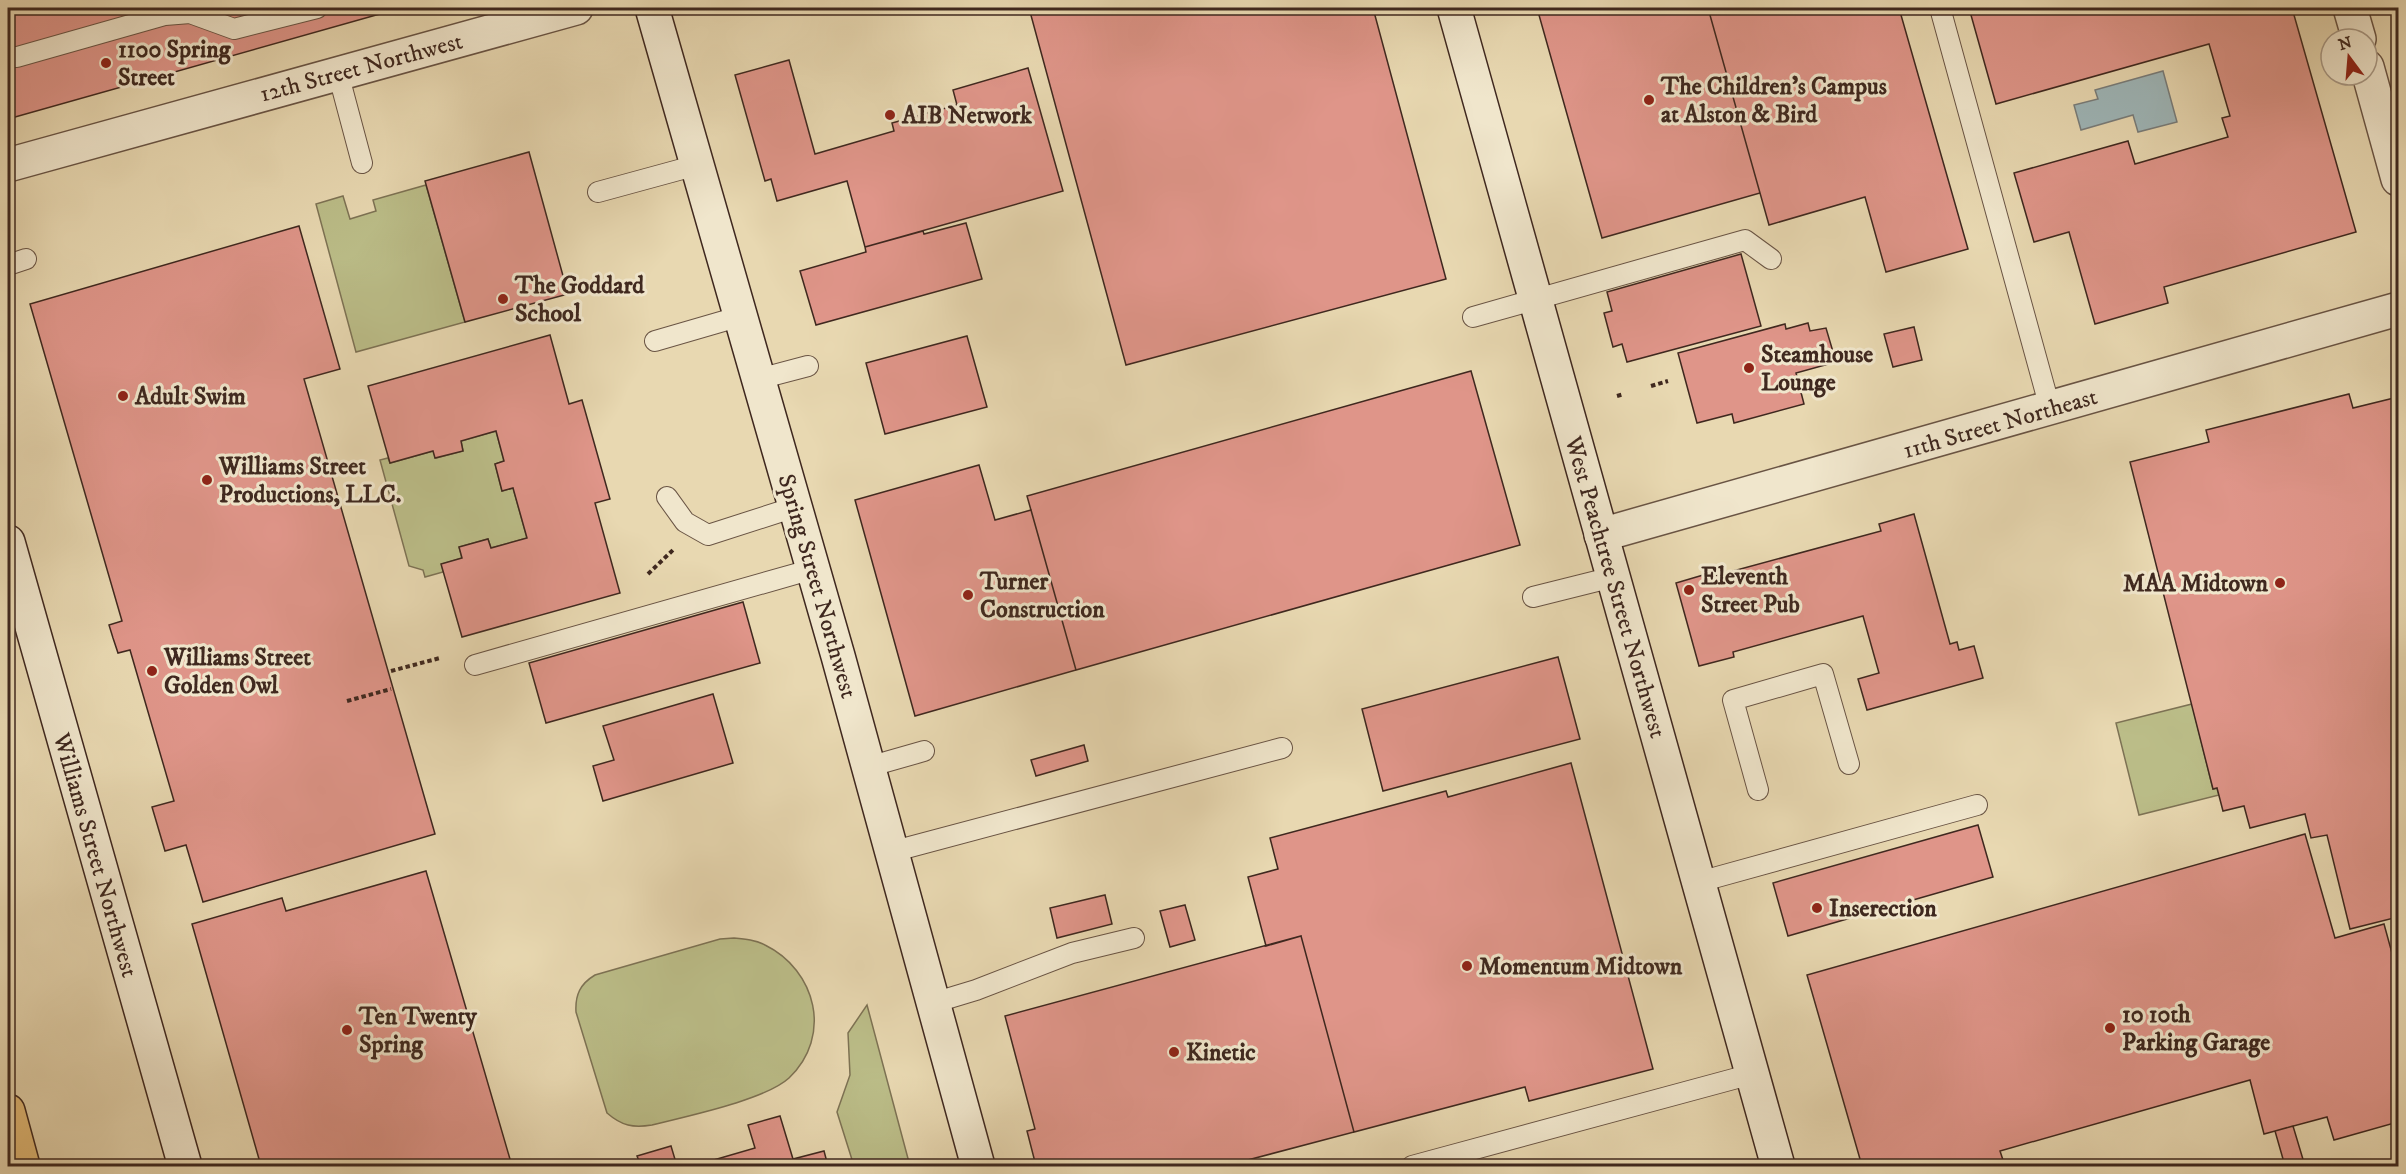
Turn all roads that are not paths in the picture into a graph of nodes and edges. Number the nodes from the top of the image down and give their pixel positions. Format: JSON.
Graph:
{"nodes":[{"id":1,"x":317,"y":8,"type":"edge"},
{"id":2,"x":576,"y":8,"type":"edge"},
{"id":3,"x":652,"y":8,"type":"edge"},
{"id":4,"x":1454,"y":8,"type":"edge"},
{"id":5,"x":1940,"y":8,"type":"edge"},
{"id":6,"x":2350,"y":8,"type":"edge"},
{"id":7,"x":2356,"y":27,"type":"edge"},
{"id":8,"x":8,"y":57,"type":"edge"},
{"id":9,"x":338,"y":73,"type":"junction"},
{"id":10,"x":2373,"y":87,"type":"edge"},
{"id":11,"x":362,"y":162,"type":"dead end"},
{"id":12,"x":8,"y":165,"type":"edge"},
{"id":13,"x":697,"y":165,"type":"junction"},
{"id":14,"x":2398,"y":179,"type":"edge"},
{"id":15,"x":598,"y":192,"type":"dead end"},
{"id":16,"x":26,"y":259,"type":"dead end"},
{"id":17,"x":1771,"y":259,"type":"dead end"},
{"id":18,"x":8,"y":265,"type":"edge"},
{"id":19,"x":1535,"y":299,"type":"junction"},
{"id":20,"x":2398,"y":309,"type":"edge"},
{"id":21,"x":741,"y":316,"type":"junction"},
{"id":22,"x":1473,"y":317,"type":"dead end"},
{"id":23,"x":655,"y":341,"type":"dead end"},
{"id":24,"x":808,"y":366,"type":"dead end"},
{"id":25,"x":759,"y":380,"type":"junction"},
{"id":26,"x":2050,"y":408,"type":"junction"},
{"id":27,"x":668,"y":497,"type":"dead end"},
{"id":28,"x":795,"y":507,"type":"junction"},
{"id":29,"x":1602,"y":536,"type":"junction"},
{"id":30,"x":8,"y":543,"type":"edge"},
{"id":31,"x":813,"y":569,"type":"junction"},
{"id":32,"x":1613,"y":577,"type":"junction"},
{"id":33,"x":1533,"y":597,"type":"dead end"},
{"id":34,"x":475,"y":665,"type":"dead end"},
{"id":35,"x":1282,"y":748,"type":"dead end"},
{"id":36,"x":924,"y":751,"type":"dead end"},
{"id":37,"x":1849,"y":764,"type":"dead end"},
{"id":38,"x":868,"y":767,"type":"junction"},
{"id":39,"x":1758,"y":790,"type":"dead end"},
{"id":40,"x":1977,"y":805,"type":"dead end"},
{"id":41,"x":891,"y":852,"type":"junction"},
{"id":42,"x":1699,"y":882,"type":"junction"},
{"id":43,"x":1134,"y":938,"type":"dead end"},
{"id":44,"x":933,"y":1003,"type":"junction"},
{"id":45,"x":1752,"y":1074,"type":"junction"},
{"id":46,"x":8,"y":1111,"type":"edge"},
{"id":47,"x":23,"y":1167,"type":"edge"},
{"id":48,"x":184,"y":1167,"type":"edge"},
{"id":49,"x":978,"y":1167,"type":"edge"},
{"id":50,"x":1412,"y":1167,"type":"edge"},
{"id":51,"x":1778,"y":1167,"type":"edge"}],
"edges":[{"from":1,"to":8,"type":"lane"},
{"from":2,"to":9,"type":"main road","name":"12th Street Northwest"},
{"from":3,"to":13,"type":"main road","name":"Spring Street Northwest"},
{"from":4,"to":19,"type":"main road","name":"West Peachtree Street Northwest"},
{"from":5,"to":26,"type":"lane"},
{"from":6,"to":7,"type":"main road"},
{"from":9,"to":11,"type":"lane"},
{"from":9,"to":12,"type":"main road","name":"12th Street Northwest"},
{"from":10,"to":14,"type":"main road"},
{"from":13,"to":15,"type":"lane"},
{"from":13,"to":21,"type":"main road","name":"Spring Street Northwest"},
{"from":16,"to":18,"type":"lane"},
{"from":17,"to":19,"type":"lane"},
{"from":19,"to":22,"type":"lane"},
{"from":19,"to":29,"type":"main road","name":"West Peachtree Street Northwest"},
{"from":20,"to":26,"type":"main road","name":"11th Street Northeast"},
{"from":21,"to":23,"type":"lane"},
{"from":21,"to":25,"type":"main road","name":"Spring Street Northwest"},
{"from":24,"to":25,"type":"lane"},
{"from":25,"to":28,"type":"main road","name":"Spring Street Northwest"},
{"from":26,"to":29,"type":"main road","name":"11th Street Northeast"},
{"from":27,"to":28,"type":"lane"},
{"from":28,"to":31,"type":"main road","name":"Spring Street Northwest"},
{"from":29,"to":32,"type":"main road","name":"West Peachtree Street Northwest"},
{"from":30,"to":48,"type":"main road","name":"Williams Street Northwest"},
{"from":31,"to":34,"type":"lane"},
{"from":31,"to":38,"type":"main road","name":"Spring Street Northwest"},
{"from":32,"to":33,"type":"lane"},
{"from":32,"to":42,"type":"main road","name":"West Peachtree Street Northwest"},
{"from":35,"to":41,"type":"lane"},
{"from":36,"to":38,"type":"lane"},
{"from":37,"to":39,"type":"lane"},
{"from":38,"to":41,"type":"main road","name":"Spring Street Northwest"},
{"from":40,"to":42,"type":"lane"},
{"from":41,"to":44,"type":"main road","name":"Spring Street Northwest"},
{"from":42,"to":45,"type":"main road","name":"West Peachtree Street Northwest"},
{"from":43,"to":44,"type":"lane"},
{"from":44,"to":49,"type":"main road","name":"Spring Street Northwest"},
{"from":45,"to":50,"type":"lane"},
{"from":45,"to":51,"type":"main road","name":"West Peachtree Street Northwest"},
{"from":46,"to":47,"type":"highway"}]}
